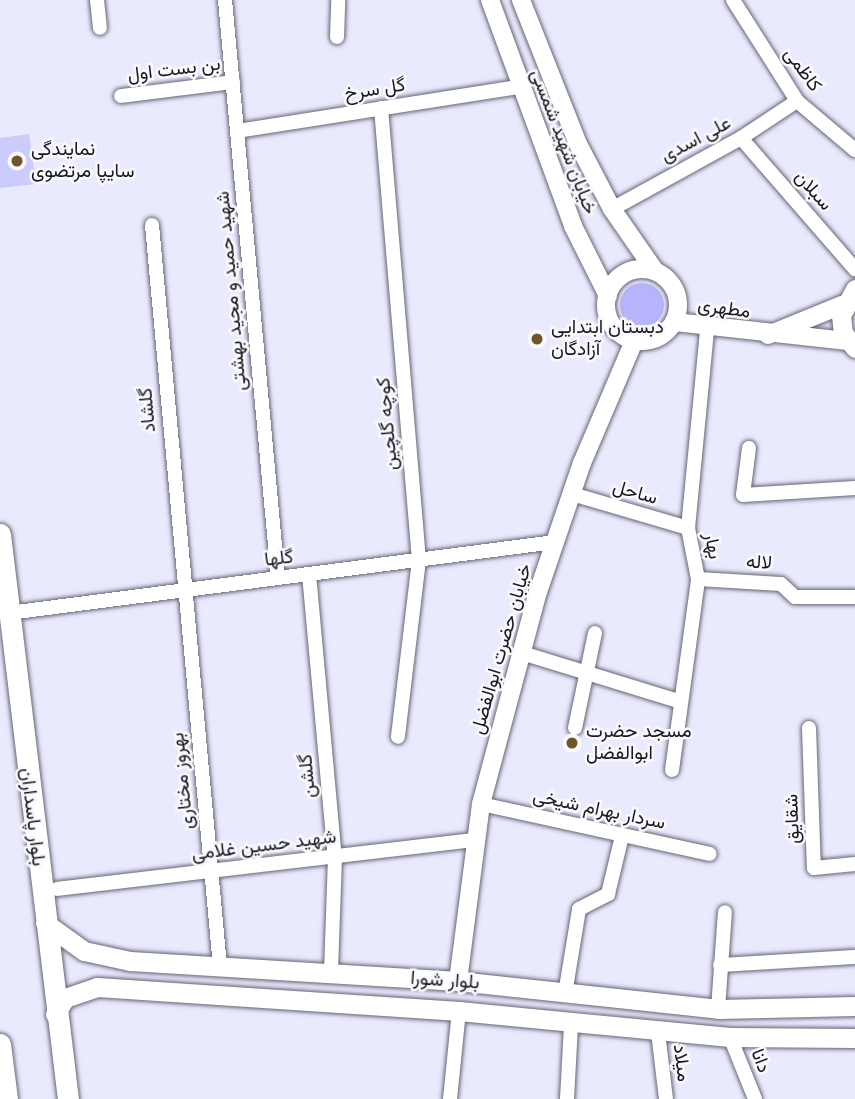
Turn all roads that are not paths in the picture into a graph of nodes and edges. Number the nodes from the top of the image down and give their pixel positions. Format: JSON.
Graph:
{"nodes":[{"id":1,"x":97,"y":0,"type":"edge"},
{"id":2,"x":225,"y":0,"type":"edge"},
{"id":3,"x":338,"y":0,"type":"edge"},
{"id":4,"x":490,"y":0,"type":"edge"},
{"id":5,"x":521,"y":0,"type":"edge"},
{"id":6,"x":733,"y":0,"type":"edge"},
{"id":7,"x":100,"y":28,"type":"dead end"},
{"id":8,"x":337,"y":37,"type":"dead end"},
{"id":9,"x":233,"y":82,"type":"junction"},
{"id":10,"x":518,"y":87,"type":"junction"},
{"id":11,"x":121,"y":96,"type":"dead end"},
{"id":12,"x":797,"y":101,"type":"junction"},
{"id":13,"x":381,"y":108,"type":"junction"},
{"id":14,"x":237,"y":131,"type":"junction"},
{"id":15,"x":741,"y":138,"type":"junction"},
{"id":16,"x":855,"y":150,"type":"edge"},
{"id":17,"x":612,"y":209,"type":"junction"},
{"id":18,"x":152,"y":225,"type":"dead end"},
{"id":19,"x":855,"y":269,"type":"edge"},
{"id":20,"x":655,"y":271,"type":"junction"},
{"id":21,"x":855,"y":289,"type":"edge"},
{"id":22,"x":608,"y":296,"type":"junction"},
{"id":23,"x":842,"y":305,"type":"junction"},
{"id":24,"x":675,"y":322,"type":"junction"},
{"id":25,"x":706,"y":330,"type":"junction"},
{"id":26,"x":768,"y":335,"type":"junction"},
{"id":27,"x":634,"y":341,"type":"junction"},
{"id":28,"x":852,"y":344,"type":"edge"},
{"id":29,"x":750,"y":448,"type":"dead end"},
{"id":30,"x":855,"y":488,"type":"edge"},
{"id":31,"x":572,"y":494,"type":"junction"},
{"id":32,"x":688,"y":528,"type":"junction"},
{"id":33,"x":0,"y":534,"type":"edge"},
{"id":34,"x":555,"y":542,"type":"junction"},
{"id":35,"x":419,"y":560,"type":"junction"},
{"id":36,"x":2,"y":572,"type":"edge"},
{"id":37,"x":309,"y":574,"type":"junction"},
{"id":38,"x":278,"y":578,"type":"junction"},
{"id":39,"x":698,"y":579,"type":"junction"},
{"id":40,"x":182,"y":591,"type":"junction"},
{"id":41,"x":855,"y":597,"type":"edge"},
{"id":42,"x":9,"y":614,"type":"junction"},
{"id":43,"x":595,"y":633,"type":"dead end"},
{"id":44,"x":522,"y":653,"type":"junction"},
{"id":45,"x":0,"y":657,"type":"edge"},
{"id":46,"x":15,"y":673,"type":"junction"},
{"id":47,"x":587,"y":673,"type":"junction"},
{"id":48,"x":681,"y":702,"type":"junction"},
{"id":49,"x":575,"y":728,"type":"dead end"},
{"id":50,"x":808,"y":728,"type":"dead end"},
{"id":51,"x":398,"y":737,"type":"dead end"},
{"id":52,"x":672,"y":770,"type":"dead end"},
{"id":53,"x":481,"y":804,"type":"junction"},
{"id":54,"x":622,"y":836,"type":"junction"},
{"id":55,"x":475,"y":840,"type":"junction"},
{"id":56,"x":710,"y":854,"type":"dead end"},
{"id":57,"x":335,"y":857,"type":"junction"},
{"id":58,"x":855,"y":864,"type":"edge"},
{"id":59,"x":212,"y":871,"type":"junction"},
{"id":60,"x":57,"y":889,"type":"dead end"},
{"id":61,"x":725,"y":912,"type":"dead end"},
{"id":62,"x":45,"y":923,"type":"junction"},
{"id":63,"x":855,"y":957,"type":"edge"},
{"id":64,"x":130,"y":961,"type":"junction"},
{"id":65,"x":720,"y":965,"type":"junction"},
{"id":66,"x":220,"y":966,"type":"junction"},
{"id":67,"x":331,"y":974,"type":"junction"},
{"id":68,"x":458,"y":981,"type":"junction"},
{"id":69,"x":125,"y":988,"type":"junction"},
{"id":70,"x":565,"y":994,"type":"junction"},
{"id":71,"x":855,"y":1006,"type":"edge"},
{"id":72,"x":718,"y":1009,"type":"junction"},
{"id":73,"x":459,"y":1011,"type":"junction"},
{"id":74,"x":55,"y":1014,"type":"junction"},
{"id":75,"x":571,"y":1025,"type":"junction"},
{"id":76,"x":658,"y":1032,"type":"junction"},
{"id":77,"x":730,"y":1037,"type":"junction"},
{"id":78,"x":855,"y":1038,"type":"edge"},
{"id":79,"x":0,"y":1044,"type":"edge"},
{"id":80,"x":7,"y":1099,"type":"edge"},
{"id":81,"x":68,"y":1099,"type":"edge"},
{"id":82,"x":450,"y":1099,"type":"edge"},
{"id":83,"x":567,"y":1099,"type":"edge"},
{"id":84,"x":666,"y":1099,"type":"edge"},
{"id":85,"x":755,"y":1099,"type":"edge"}],
"edges":[{"from":1,"to":7,"type":"street"},
{"from":2,"to":9,"type":"street","name":"شهید حمید و مجید بهشتی"},
{"from":3,"to":8,"type":"street"},
{"from":4,"to":10,"type":"street","name":"خیابان شهید شمسی"},
{"from":5,"to":17,"type":"street","name":"خیابان شهید شمسی"},
{"from":6,"to":12,"type":"street","name":"کاظمی"},
{"from":9,"to":11,"type":"street","name":"بن بست اول"},
{"from":9,"to":14,"type":"street","name":"شهید حمید و مجید بهشتی"},
{"from":10,"to":13,"type":"street","name":"گل سرخ"},
{"from":10,"to":22,"type":"street","name":"خیابان شهید شمسی"},
{"from":12,"to":15,"type":"street","name":"علی اسدی"},
{"from":12,"to":16,"type":"street","name":"کاظمی"},
{"from":13,"to":14,"type":"street","name":"گل سرخ"},
{"from":13,"to":35,"type":"street","name":"کوچه گلچین"},
{"from":14,"to":38,"type":"street","name":"شهید حمید و مجید بهشتی"},
{"from":15,"to":17,"type":"street","name":"علی اسدی"},
{"from":15,"to":19,"type":"street","name":"سبلان"},
{"from":17,"to":20,"type":"street","name":"خیابان شهید شمسی"},
{"from":18,"to":40,"type":"street","name":"گلشاد"},
{"from":20,"to":22,"type":"street"},
{"from":20,"to":24,"type":"street"},
{"from":21,"to":23,"type":"main road"},
{"from":22,"to":27,"type":"street"},
{"from":23,"to":26,"type":"street","name":"مطهری"},
{"from":23,"to":28,"type":"main road"},
{"from":24,"to":25,"type":"street","name":"مطهری"},
{"from":24,"to":27,"type":"street"},
{"from":25,"to":26,"type":"street","name":"مطهری"},
{"from":25,"to":32,"type":"street","name":"بهار"},
{"from":26,"to":28,"type":"street","name":"مطهری"},
{"from":27,"to":31,"type":"street","name":"خیابان حضرت ابوالفضل"},
{"from":29,"to":30,"type":"street"},
{"from":31,"to":32,"type":"street","name":"ساحل"},
{"from":31,"to":34,"type":"street","name":"خیابان حضرت ابوالفضل"},
{"from":32,"to":39,"type":"street","name":"بهار"},
{"from":33,"to":36,"type":"main road","name":"بلوار پاسداران"},
{"from":34,"to":35,"type":"street","name":"گلها"},
{"from":34,"to":44,"type":"street","name":"خیابان حضرت ابوالفضل"},
{"from":35,"to":37,"type":"street","name":"گلها"},
{"from":35,"to":51,"type":"street","name":"کوچه گلچین"},
{"from":36,"to":42,"type":"main road","name":"بلوار پاسداران"},
{"from":37,"to":38,"type":"street","name":"گلها"},
{"from":37,"to":57,"type":"street","name":"گلشن"},
{"from":38,"to":40,"type":"street","name":"گلها"},
{"from":39,"to":41,"type":"street","name":"لاله"},
{"from":39,"to":48,"type":"street","name":"بهار"},
{"from":40,"to":42,"type":"street","name":"گلها"},
{"from":40,"to":59,"type":"street","name":"بهروز مختاری"},
{"from":42,"to":46,"type":"main road","name":"بلوار پاسداران"},
{"from":43,"to":47,"type":"street"},
{"from":44,"to":47,"type":"street"},
{"from":44,"to":53,"type":"street","name":"خیابان حضرت ابوالفضل"},
{"from":45,"to":46,"type":"main road"},
{"from":46,"to":62,"type":"main road","name":"بلوار پاسداران"},
{"from":47,"to":48,"type":"street"},
{"from":47,"to":49,"type":"street"},
{"from":48,"to":52,"type":"street","name":"بهار"},
{"from":50,"to":58,"type":"street","name":"شقایق"},
{"from":53,"to":54,"type":"street","name":"سردار بهرام شیخی"},
{"from":53,"to":55,"type":"street","name":"خیابان حضرت ابوالفضل"},
{"from":54,"to":56,"type":"street","name":"سردار بهرام شیخی"},
{"from":54,"to":70,"type":"street"},
{"from":55,"to":57,"type":"street","name":"شهید حسین غلامی"},
{"from":55,"to":68,"type":"street","name":"خیابان حضرت ابوالفضل"},
{"from":57,"to":59,"type":"street","name":"شهید حسین غلامی"},
{"from":57,"to":67,"type":"street","name":"گلشن"},
{"from":59,"to":60,"type":"street","name":"شهید حسین غلامی"},
{"from":59,"to":66,"type":"street","name":"بهروز مختاری"},
{"from":61,"to":65,"type":"street"},
{"from":62,"to":64,"type":"main road","name":"بلوار شورا"},
{"from":62,"to":74,"type":"main road","name":"بلوار پاسداران"},
{"from":63,"to":65,"type":"street"},
{"from":64,"to":66,"type":"main road","name":"بلوار شورا"},
{"from":64,"to":69,"type":"main road"},
{"from":65,"to":72,"type":"street"},
{"from":66,"to":67,"type":"main road","name":"بلوار شورا"},
{"from":67,"to":68,"type":"main road","name":"بلوار شورا"},
{"from":68,"to":70,"type":"main road","name":"بلوار شورا"},
{"from":69,"to":73,"type":"main road","name":"بلوار شورا"},
{"from":69,"to":74,"type":"main road","name":"بلوار شورا"},
{"from":70,"to":72,"type":"main road","name":"بلوار شورا"},
{"from":71,"to":72,"type":"main road","name":"بلوار شورا"},
{"from":73,"to":75,"type":"main road","name":"بلوار شورا"},
{"from":73,"to":82,"type":"street"},
{"from":74,"to":81,"type":"main road","name":"بلوار پاسداران"},
{"from":75,"to":76,"type":"main road","name":"بلوار شورا"},
{"from":75,"to":83,"type":"street"},
{"from":76,"to":77,"type":"main road","name":"بلوار شورا"},
{"from":76,"to":84,"type":"street","name":"میلاد"},
{"from":77,"to":78,"type":"main road","name":"بلوار شورا"},
{"from":77,"to":85,"type":"street","name":"دانا"},
{"from":79,"to":80,"type":"main road"}]}
